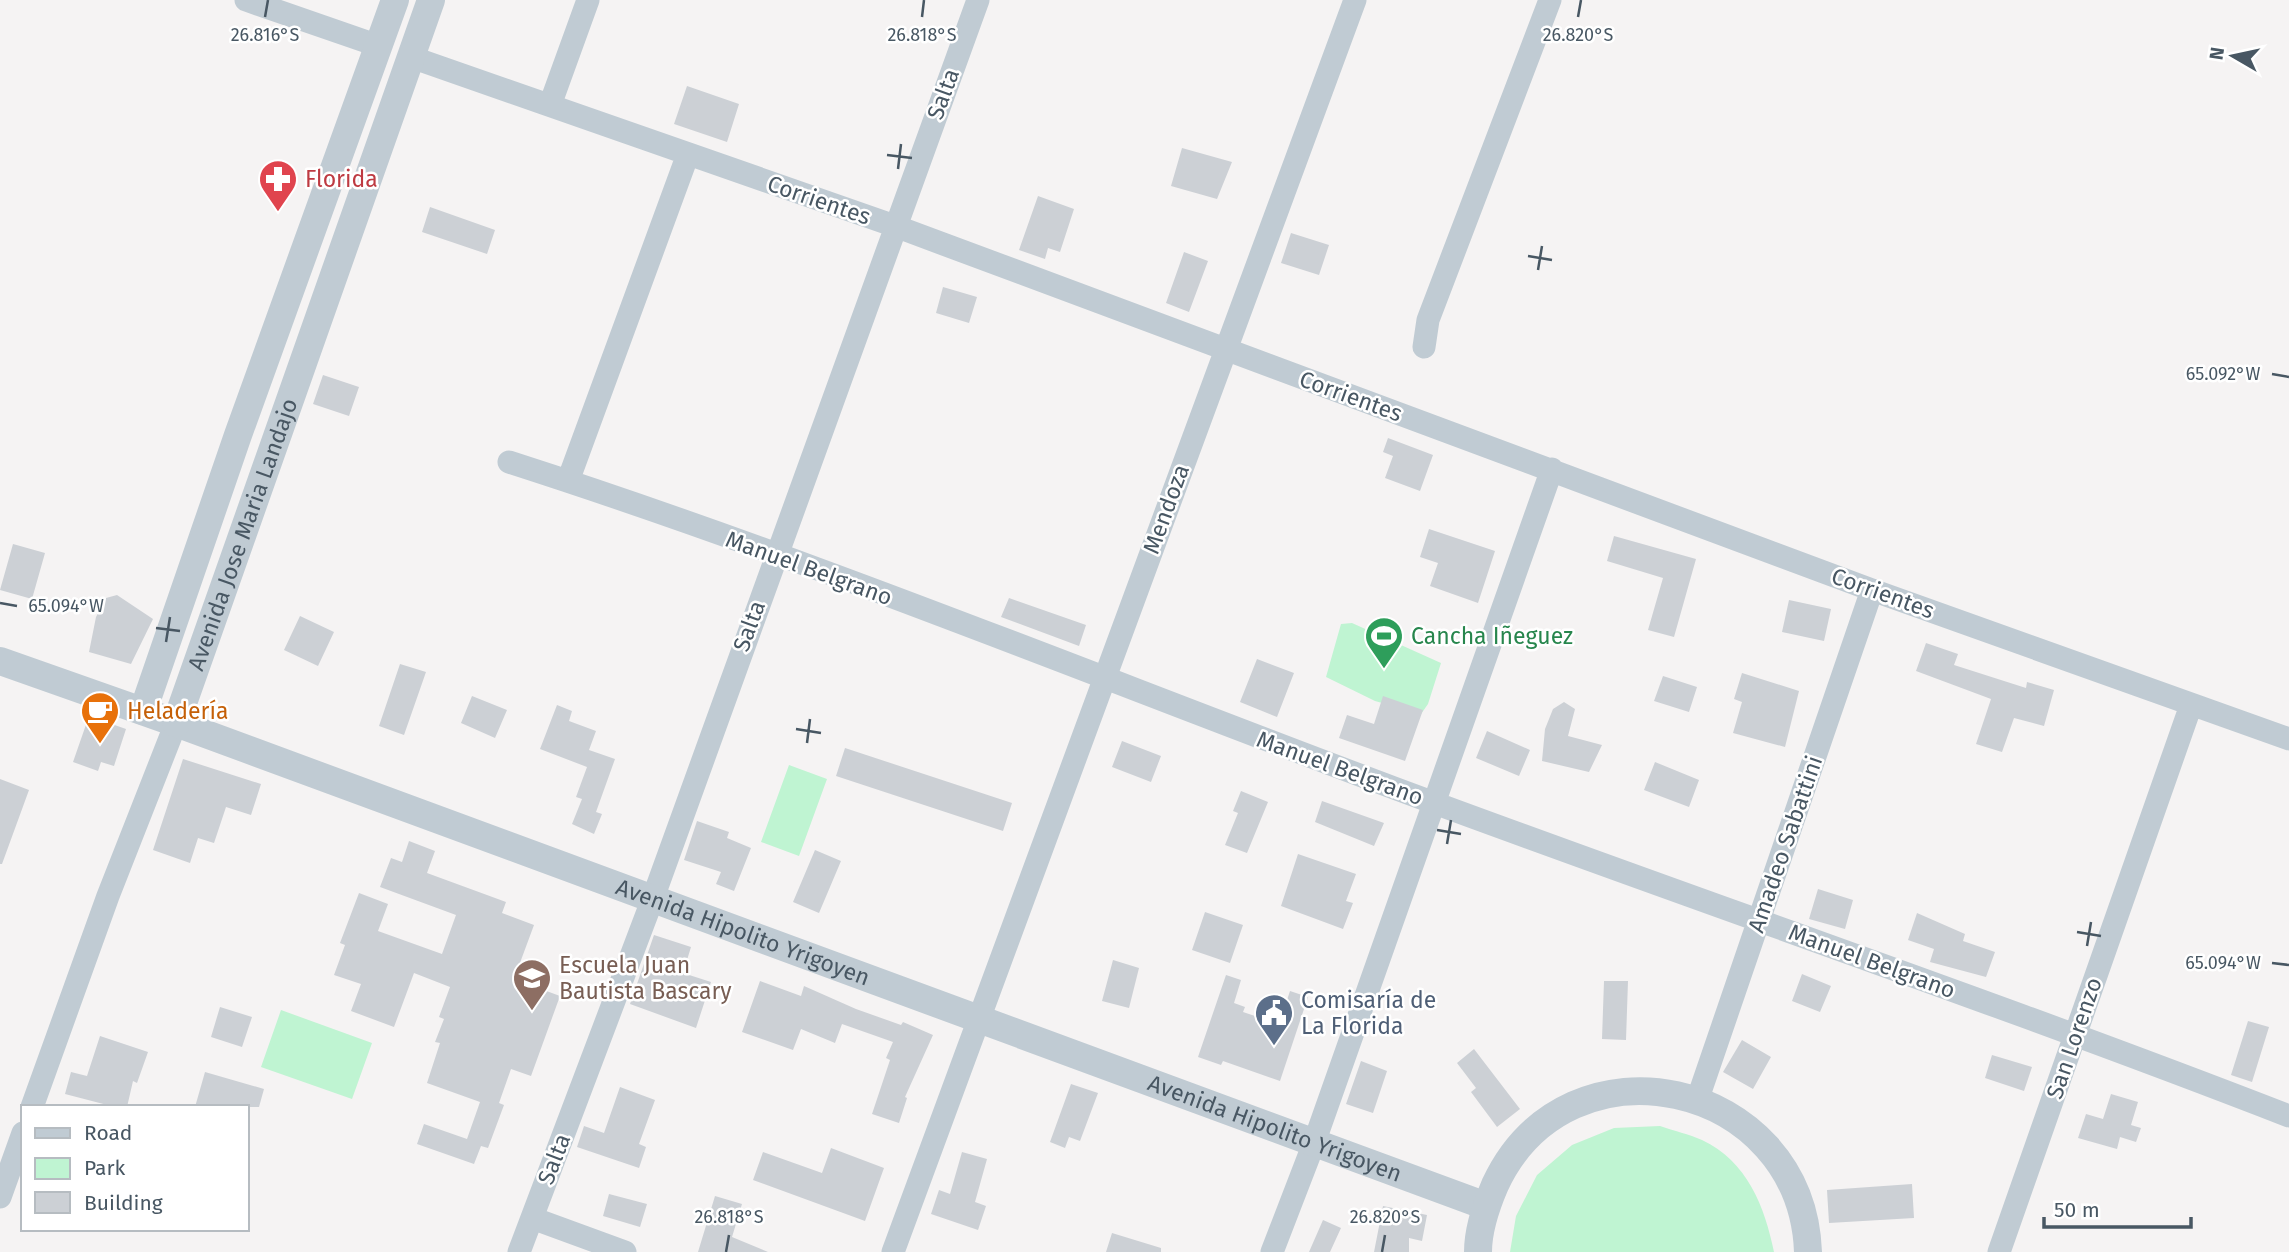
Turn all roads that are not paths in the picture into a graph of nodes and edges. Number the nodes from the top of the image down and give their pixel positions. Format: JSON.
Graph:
{"nodes":[{"id":1,"x":246,"y":0,"type":"edge"},
{"id":2,"x":395,"y":0,"type":"edge"},
{"id":3,"x":431,"y":0,"type":"edge"},
{"id":4,"x":588,"y":0,"type":"edge"},
{"id":5,"x":978,"y":0,"type":"edge"},
{"id":6,"x":1355,"y":0,"type":"edge"},
{"id":7,"x":1550,"y":0,"type":"edge"},
{"id":8,"x":379,"y":46,"type":"junction"},
{"id":9,"x":411,"y":57,"type":"junction"},
{"id":10,"x":550,"y":105,"type":"junction"},
{"id":11,"x":688,"y":154,"type":"junction"},
{"id":12,"x":895,"y":226,"type":"junction"},
{"id":13,"x":1424,"y":347,"type":"dead end"},
{"id":14,"x":1224,"y":350,"type":"junction"},
{"id":15,"x":509,"y":462,"type":"dead end"},
{"id":16,"x":1552,"y":469,"type":"junction"},
{"id":17,"x":568,"y":481,"type":"junction"},
{"id":18,"x":775,"y":555,"type":"junction"},
{"id":19,"x":1872,"y":590,"type":"junction"},
{"id":20,"x":0,"y":661,"type":"edge"},
{"id":21,"x":1104,"y":680,"type":"junction"},
{"id":22,"x":2191,"y":705,"type":"junction"},
{"id":23,"x":143,"y":711,"type":"junction"},
{"id":24,"x":176,"y":723,"type":"junction"},
{"id":25,"x":2289,"y":739,"type":"edge"},
{"id":26,"x":1433,"y":803,"type":"junction"},
{"id":27,"x":653,"y":898,"type":"junction"},
{"id":28,"x":1759,"y":921,"type":"junction"},
{"id":29,"x":977,"y":1018,"type":"junction"},
{"id":30,"x":2076,"y":1033,"type":"junction"},
{"id":31,"x":1698,"y":1098,"type":"junction"},
{"id":32,"x":33,"y":1105,"type":"edge"},
{"id":33,"x":2289,"y":1116,"type":"edge"},
{"id":34,"x":21,"y":1139,"type":"edge"},
{"id":35,"x":1314,"y":1143,"type":"junction"},
{"id":36,"x":0,"y":1197,"type":"edge"},
{"id":37,"x":1486,"y":1206,"type":"junction"},
{"id":38,"x":532,"y":1218,"type":"junction"},
{"id":39,"x":519,"y":1252,"type":"edge"},
{"id":40,"x":625,"y":1252,"type":"edge"},
{"id":41,"x":893,"y":1252,"type":"edge"},
{"id":42,"x":1272,"y":1252,"type":"edge"},
{"id":43,"x":1478,"y":1252,"type":"edge"},
{"id":44,"x":1808,"y":1252,"type":"edge"},
{"id":45,"x":1999,"y":1252,"type":"edge"}],
"edges":[{"from":1,"to":8,"type":"street"},
{"from":2,"to":8,"type":"street","name":"Avenida Jose Maria Landajo"},
{"from":3,"to":9,"type":"street","name":"Avenida Jose Maria Landajo"},
{"from":4,"to":10,"type":"street"},
{"from":5,"to":12,"type":"street","name":"Salta"},
{"from":6,"to":14,"type":"street","name":"Mendoza"},
{"from":7,"to":13,"type":"street"},
{"from":8,"to":23,"type":"street","name":"Avenida Jose Maria Landajo"},
{"from":9,"to":10,"type":"street","name":"Corrientes"},
{"from":9,"to":24,"type":"street","name":"Avenida Jose Maria Landajo"},
{"from":10,"to":11,"type":"street","name":"Corrientes"},
{"from":11,"to":12,"type":"street","name":"Corrientes"},
{"from":11,"to":17,"type":"street"},
{"from":12,"to":14,"type":"street","name":"Corrientes"},
{"from":12,"to":18,"type":"street","name":"Salta"},
{"from":14,"to":16,"type":"street","name":"Corrientes"},
{"from":14,"to":21,"type":"street","name":"Mendoza"},
{"from":15,"to":17,"type":"street","name":"Manuel Belgrano"},
{"from":16,"to":19,"type":"street","name":"Corrientes"},
{"from":16,"to":26,"type":"street"},
{"from":17,"to":18,"type":"street","name":"Manuel Belgrano"},
{"from":18,"to":21,"type":"street","name":"Manuel Belgrano"},
{"from":18,"to":27,"type":"street","name":"Salta"},
{"from":19,"to":22,"type":"street","name":"Corrientes"},
{"from":19,"to":28,"type":"street","name":"Amadeo Sabattini"},
{"from":20,"to":23,"type":"street","name":"Avenida Hipolito Yrigoyen"},
{"from":21,"to":26,"type":"street","name":"Manuel Belgrano"},
{"from":21,"to":29,"type":"street","name":"Mendoza"},
{"from":22,"to":25,"type":"street","name":"Corrientes"},
{"from":22,"to":30,"type":"street","name":"San Lorenzo"},
{"from":23,"to":24,"type":"street","name":"Avenida Hipolito Yrigoyen"},
{"from":24,"to":27,"type":"street","name":"Avenida Hipolito Yrigoyen"},
{"from":24,"to":32,"type":"street","name":"Avenida Jose Maria Landajo"},
{"from":26,"to":28,"type":"street","name":"Manuel Belgrano"},
{"from":26,"to":35,"type":"street"},
{"from":27,"to":29,"type":"street","name":"Avenida Hipolito Yrigoyen"},
{"from":27,"to":38,"type":"street","name":"Salta"},
{"from":28,"to":30,"type":"street","name":"Manuel Belgrano"},
{"from":28,"to":31,"type":"street","name":"Amadeo Sabattini"},
{"from":29,"to":35,"type":"street","name":"Avenida Hipolito Yrigoyen"},
{"from":29,"to":41,"type":"street","name":"Mendoza"},
{"from":30,"to":33,"type":"street","name":"Manuel Belgrano"},
{"from":30,"to":45,"type":"street","name":"San Lorenzo"},
{"from":31,"to":37,"type":"street"},
{"from":31,"to":44,"type":"street"},
{"from":34,"to":36,"type":"street"},
{"from":35,"to":37,"type":"street","name":"Avenida Hipolito Yrigoyen"},
{"from":35,"to":42,"type":"street"},
{"from":37,"to":43,"type":"street"},
{"from":38,"to":39,"type":"street","name":"Salta"},
{"from":38,"to":40,"type":"street"}]}
